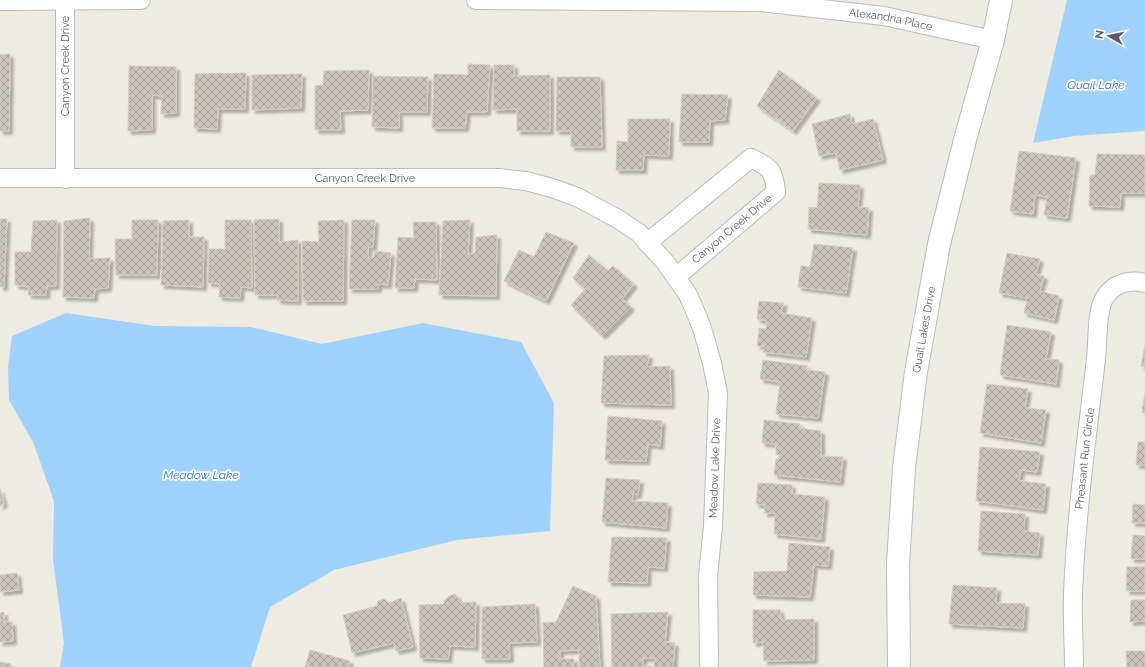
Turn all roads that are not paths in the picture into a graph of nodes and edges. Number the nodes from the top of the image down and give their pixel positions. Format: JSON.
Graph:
{"nodes":[{"id":1,"x":65,"y":0,"type":"edge"},
{"id":2,"x":141,"y":0,"type":"edge"},
{"id":3,"x":476,"y":0,"type":"edge"},
{"id":4,"x":1001,"y":0,"type":"edge"},
{"id":5,"x":0,"y":1,"type":"edge"},
{"id":6,"x":992,"y":40,"type":"junction"},
{"id":7,"x":0,"y":178,"type":"edge"},
{"id":8,"x":65,"y":178,"type":"junction"},
{"id":9,"x":647,"y":243,"type":"junction"},
{"id":10,"x":676,"y":277,"type":"junction"},
{"id":11,"x":1145,"y":283,"type":"edge"},
{"id":12,"x":709,"y":667,"type":"edge"},
{"id":13,"x":899,"y":667,"type":"edge"},
{"id":14,"x":1074,"y":667,"type":"edge"}],
"edges":[{"from":1,"to":2,"type":"street"},
{"from":1,"to":5,"type":"street"},
{"from":1,"to":8,"type":"street","name":"Canyon Creek Drive"},
{"from":3,"to":6,"type":"street","name":"Alexandria Place"},
{"from":4,"to":6,"type":"main road","name":"Quail Lakes Drive"},
{"from":6,"to":13,"type":"main road","name":"Quail Lakes Drive"},
{"from":7,"to":8,"type":"street","name":"Canyon Creek Drive"},
{"from":8,"to":9,"type":"street","name":"Canyon Creek Drive"},
{"from":9,"to":10,"type":"street","name":"Canyon Creek Drive"},
{"from":9,"to":10,"type":"street","name":"Canyon Creek Drive"},
{"from":10,"to":12,"type":"street","name":"Meadow Lake Drive"},
{"from":11,"to":14,"type":"street","name":"Pheasant Run Circle"}]}
